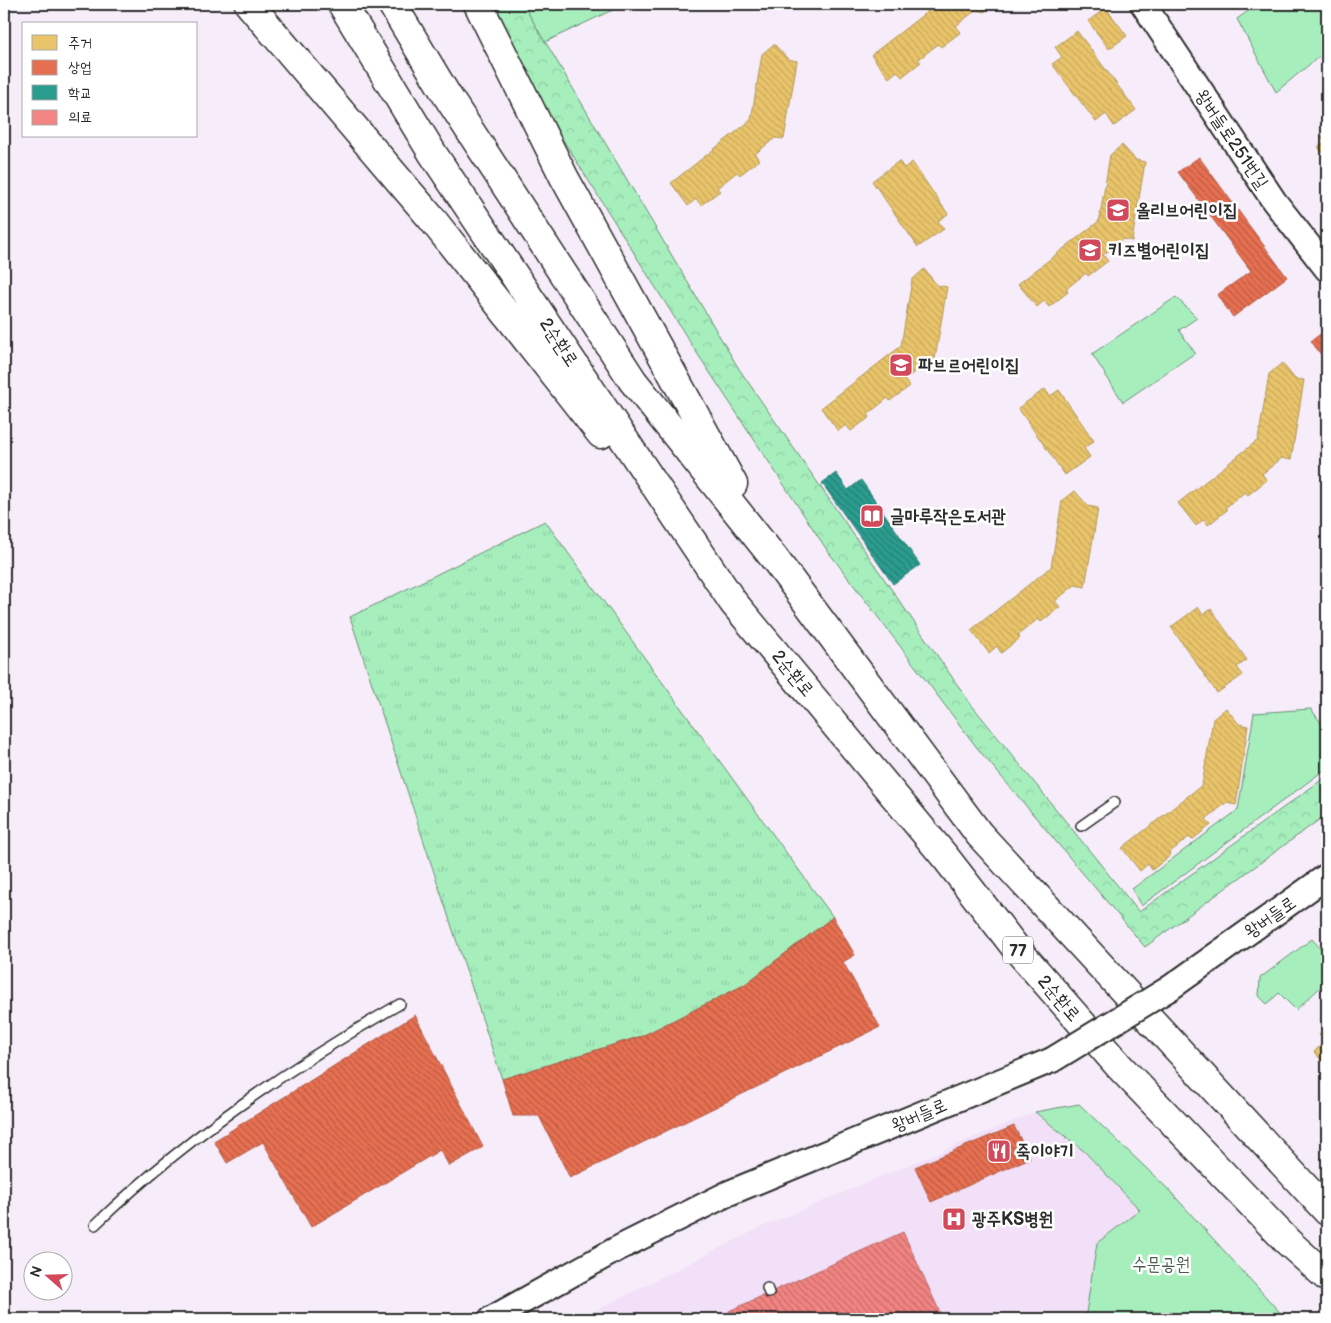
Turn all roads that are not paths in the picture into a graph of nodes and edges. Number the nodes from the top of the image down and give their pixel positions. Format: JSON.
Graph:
{"nodes":[{"id":1,"x":249,"y":4,"type":"edge"},
{"id":2,"x":342,"y":4,"type":"edge"},
{"id":3,"x":392,"y":4,"type":"edge"},
{"id":4,"x":478,"y":4,"type":"edge"},
{"id":5,"x":1143,"y":4,"type":"edge"},
{"id":6,"x":1327,"y":269,"type":"edge"},
{"id":7,"x":774,"y":558,"type":"junction"},
{"id":8,"x":733,"y":602,"type":"junction"},
{"id":9,"x":1115,"y":802,"type":"dead end"},
{"id":10,"x":1081,"y":826,"type":"dead end"},
{"id":11,"x":1327,"y":876,"type":"edge"},
{"id":12,"x":400,"y":1004,"type":"dead end"},
{"id":13,"x":1327,"y":1210,"type":"edge"},
{"id":14,"x":95,"y":1225,"type":"dead end"},
{"id":15,"x":1327,"y":1277,"type":"edge"},
{"id":16,"x":491,"y":1319,"type":"edge"}],
"edges":[{"from":1,"to":8,"type":"highway"},
{"from":2,"to":8,"type":"highway","name":"2순환로"},
{"from":3,"to":7,"type":"highway"},
{"from":4,"to":7,"type":"highway"},
{"from":5,"to":6,"type":"main road","name":"왕버들로251번길"},
{"from":7,"to":13,"type":"highway"},
{"from":8,"to":15,"type":"highway","name":"2순환로","number":"77"},
{"from":9,"to":10,"type":"lane"},
{"from":11,"to":16,"type":"main road","name":"왕버들로","bridge":true},
{"from":12,"to":14,"type":"lane"}]}
